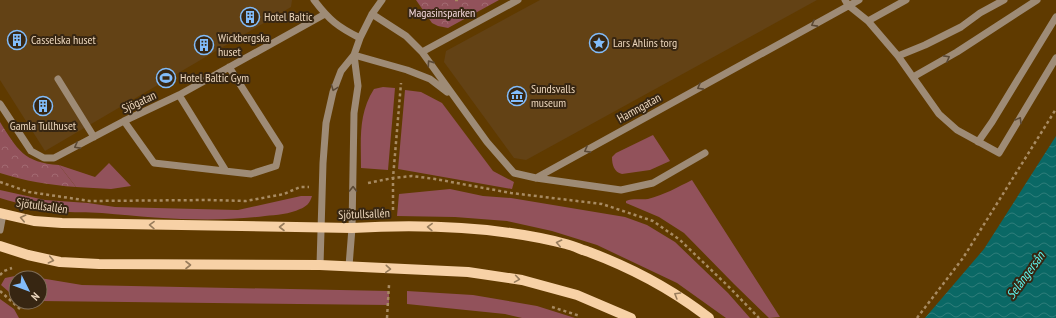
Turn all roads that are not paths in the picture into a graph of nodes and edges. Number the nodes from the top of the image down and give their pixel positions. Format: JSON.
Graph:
{"nodes":[{"id":1,"x":314,"y":0,"type":"edge"},
{"id":2,"x":382,"y":0,"type":"edge"},
{"id":3,"x":518,"y":0,"type":"edge"},
{"id":4,"x":859,"y":0,"type":"edge"},
{"id":5,"x":906,"y":0,"type":"edge"},
{"id":6,"x":1004,"y":0,"type":"edge"},
{"id":7,"x":1037,"y":0,"type":"edge"},
{"id":8,"x":847,"y":3,"type":"edge"},
{"id":9,"x":325,"y":14,"type":"junction"},
{"id":10,"x":372,"y":14,"type":"junction"},
{"id":11,"x":1056,"y":17,"type":"edge"},
{"id":12,"x":868,"y":21,"type":"junction"},
{"id":13,"x":360,"y":38,"type":"junction"},
{"id":14,"x":422,"y":52,"type":"junction"},
{"id":15,"x":354,"y":55,"type":"junction"},
{"id":16,"x":898,"y":56,"type":"junction"},
{"id":17,"x":1056,"y":58,"type":"edge"},
{"id":18,"x":229,"y":67,"type":"junction"},
{"id":19,"x":913,"y":77,"type":"junction"},
{"id":20,"x":58,"y":79,"type":"dead end"},
{"id":21,"x":179,"y":95,"type":"junction"},
{"id":22,"x":452,"y":95,"type":"junction"},
{"id":23,"x":0,"y":104,"type":"edge"},
{"id":24,"x":124,"y":121,"type":"junction"},
{"id":25,"x":94,"y":138,"type":"junction"},
{"id":26,"x":978,"y":142,"type":"junction"},
{"id":27,"x":705,"y":153,"type":"dead end"},
{"id":28,"x":226,"y":171,"type":"junction"},
{"id":29,"x":536,"y":178,"type":"junction"},
{"id":30,"x":2,"y":213,"type":"edge"},
{"id":31,"x":321,"y":227,"type":"junction"},
{"id":32,"x":352,"y":228,"type":"junction"},
{"id":33,"x":0,"y":230,"type":"edge"},
{"id":34,"x":0,"y":246,"type":"edge"},
{"id":35,"x":320,"y":265,"type":"junction"},
{"id":36,"x":349,"y":266,"type":"junction"},
{"id":37,"x":631,"y":318,"type":"edge"},
{"id":38,"x":709,"y":318,"type":"edge"}],
"edges":[{"from":1,"to":9,"type":"street"},
{"from":2,"to":10,"type":"street"},
{"from":3,"to":14,"type":"street"},
{"from":4,"to":8,"type":"street","name":"Hamngatan"},
{"from":5,"to":12,"type":"street"},
{"from":6,"to":16,"type":"street"},
{"from":19,"to":7,"type":"street","one_way":true},
{"from":8,"to":12,"type":"street"},
{"from":8,"to":29,"type":"street","name":"Hamngatan","one_way":true},
{"from":9,"to":13,"type":"street"},
{"from":9,"to":18,"type":"street","name":"Sjögatan"},
{"from":10,"to":13,"type":"street"},
{"from":10,"to":14,"type":"street"},
{"from":11,"to":26,"type":"street"},
{"from":12,"to":16,"type":"street"},
{"from":13,"to":15,"type":"street"},
{"from":22,"to":14,"type":"street","one_way":true},
{"from":15,"to":22,"type":"street"},
{"from":15,"to":31,"type":"street","one_way":true},
{"from":32,"to":15,"type":"street","one_way":true},
{"from":16,"to":19,"type":"street"},
{"from":26,"to":17,"type":"street","one_way":true},
{"from":18,"to":21,"type":"street","name":"Sjögatan"},
{"from":18,"to":28,"type":"street"},
{"from":19,"to":26,"type":"street"},
{"from":20,"to":25,"type":"street"},
{"from":21,"to":24,"type":"street","name":"Sjögatan"},
{"from":21,"to":28,"type":"street"},
{"from":22,"to":29,"type":"street"},
{"from":25,"to":23,"type":"street","name":"Sjögatan","one_way":true},
{"from":24,"to":25,"type":"street","name":"Sjögatan"},
{"from":24,"to":28,"type":"street"},
{"from":27,"to":29,"type":"street"},
{"from":31,"to":30,"type":"main road","name":"Sjötullsallén","one_way":true},
{"from":30,"to":33,"type":"street"},
{"from":31,"to":32,"type":"main road","name":"Sjötullsallén"},
{"from":31,"to":35,"type":"street"},
{"from":32,"to":36,"type":"street"},
{"from":38,"to":32,"type":"main road","name":"Sjötullsallén","one_way":true},
{"from":34,"to":35,"type":"main road","one_way":true},
{"from":35,"to":36,"type":"main road"},
{"from":36,"to":37,"type":"main road","one_way":true}]}
